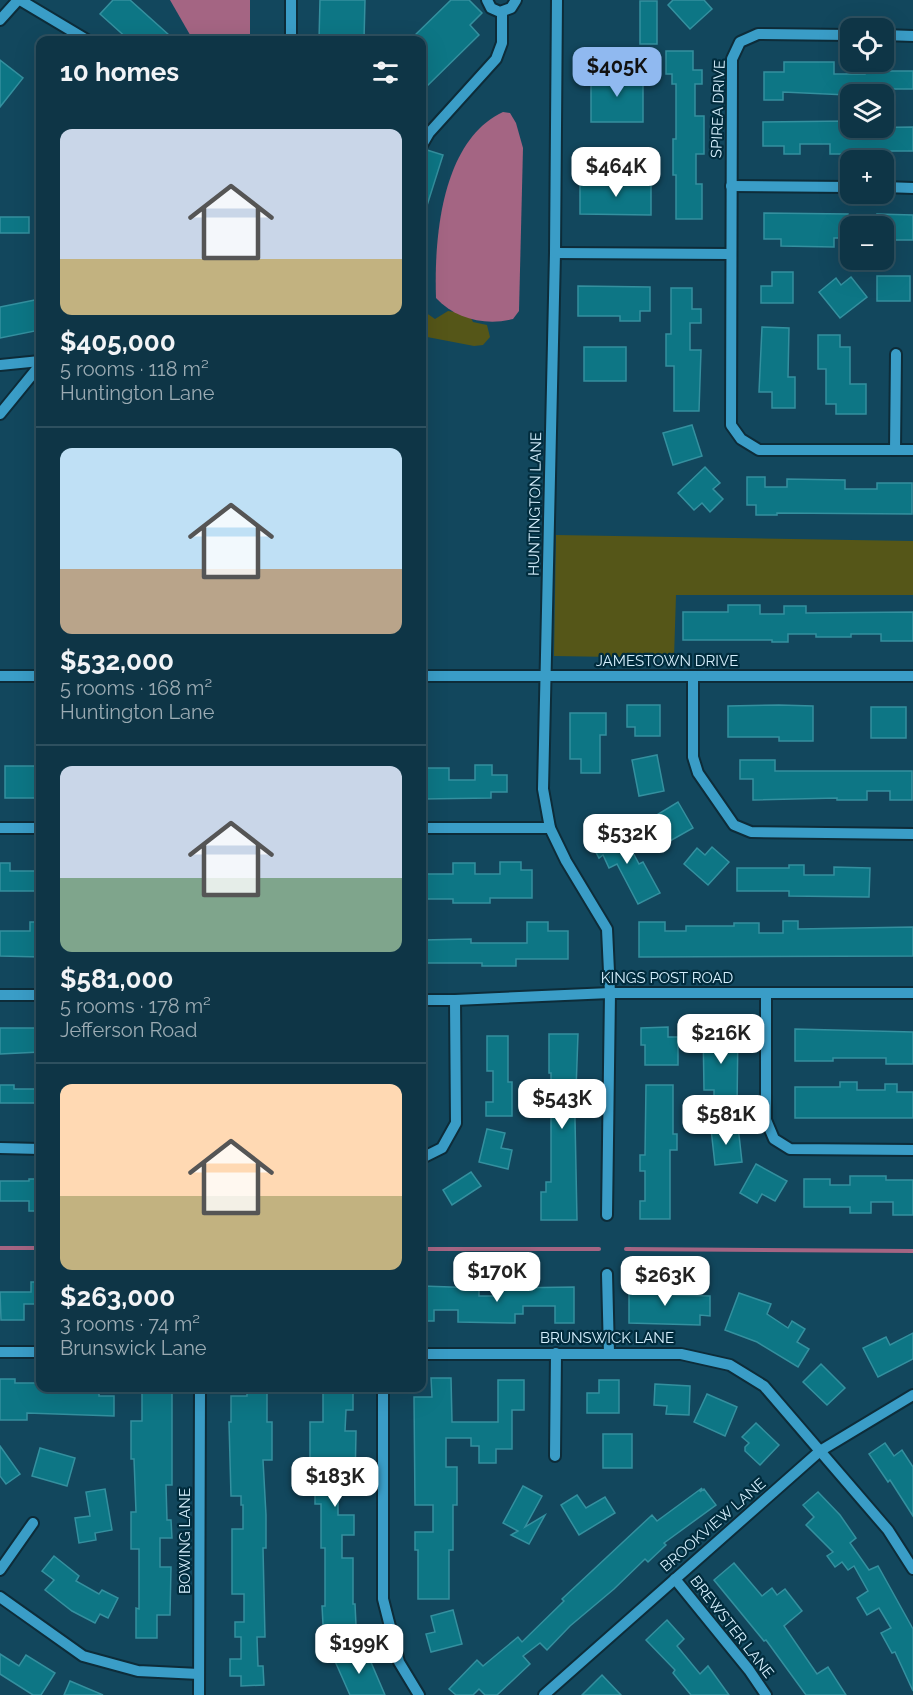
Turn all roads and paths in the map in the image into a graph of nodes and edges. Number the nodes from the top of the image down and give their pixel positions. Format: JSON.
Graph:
{"nodes":[{"id":1,"x":19,"y":0,"type":"edge"},
{"id":2,"x":291,"y":0,"type":"edge"},
{"id":3,"x":487,"y":0,"type":"edge"},
{"id":4,"x":516,"y":0,"type":"edge"},
{"id":5,"x":557,"y":0,"type":"edge"},
{"id":6,"x":502,"y":12,"type":"junction"},
{"id":7,"x":0,"y":21,"type":"edge"},
{"id":8,"x":840,"y":35,"type":"edge"},
{"id":9,"x":894,"y":35,"type":"edge"},
{"id":10,"x":80,"y":36,"type":"edge"},
{"id":11,"x":291,"y":36,"type":"edge"},
{"id":12,"x":913,"y":36,"type":"edge"},
{"id":13,"x":426,"y":138,"type":"edge"},
{"id":14,"x":732,"y":186,"type":"junction"},
{"id":15,"x":840,"y":187,"type":"edge"},
{"id":16,"x":894,"y":188,"type":"edge"},
{"id":17,"x":913,"y":188,"type":"edge"},
{"id":18,"x":555,"y":253,"type":"junction"},
{"id":19,"x":731,"y":254,"type":"junction"},
{"id":20,"x":896,"y":354,"type":"dead end"},
{"id":21,"x":36,"y":363,"type":"edge"},
{"id":22,"x":0,"y":365,"type":"edge"},
{"id":23,"x":36,"y":368,"type":"edge"},
{"id":24,"x":0,"y":414,"type":"edge"},
{"id":25,"x":895,"y":450,"type":"junction"},
{"id":26,"x":913,"y":450,"type":"edge"},
{"id":27,"x":0,"y":676,"type":"edge"},
{"id":28,"x":36,"y":676,"type":"edge"},
{"id":29,"x":426,"y":676,"type":"edge"},
{"id":30,"x":547,"y":676,"type":"junction"},
{"id":31,"x":693,"y":676,"type":"junction"},
{"id":32,"x":913,"y":676,"type":"edge"},
{"id":33,"x":0,"y":828,"type":"edge"},
{"id":34,"x":36,"y":828,"type":"edge"},
{"id":35,"x":426,"y":828,"type":"edge"},
{"id":36,"x":550,"y":828,"type":"junction"},
{"id":37,"x":913,"y":834,"type":"edge"},
{"id":38,"x":610,"y":993,"type":"junction"},
{"id":39,"x":913,"y":993,"type":"edge"},
{"id":40,"x":766,"y":994,"type":"junction"},
{"id":41,"x":0,"y":995,"type":"edge"},
{"id":42,"x":36,"y":995,"type":"edge"},
{"id":43,"x":426,"y":1000,"type":"edge"},
{"id":44,"x":455,"y":1000,"type":"junction"},
{"id":45,"x":0,"y":1148,"type":"edge"},
{"id":46,"x":36,"y":1149,"type":"edge"},
{"id":47,"x":913,"y":1150,"type":"edge"},
{"id":48,"x":426,"y":1156,"type":"edge"},
{"id":49,"x":608,"y":1215,"type":"dead end"},
{"id":50,"x":607,"y":1274,"type":"dead end"},
{"id":51,"x":0,"y":1352,"type":"edge"},
{"id":52,"x":36,"y":1352,"type":"edge"},
{"id":53,"x":556,"y":1353,"type":"junction"},
{"id":54,"x":609,"y":1353,"type":"junction"},
{"id":55,"x":426,"y":1354,"type":"edge"},
{"id":56,"x":200,"y":1392,"type":"edge"},
{"id":57,"x":383,"y":1392,"type":"edge"},
{"id":58,"x":913,"y":1395,"type":"edge"},
{"id":59,"x":820,"y":1451,"type":"junction"},
{"id":60,"x":555,"y":1456,"type":"dead end"},
{"id":61,"x":33,"y":1523,"type":"dead end"},
{"id":62,"x":913,"y":1569,"type":"edge"},
{"id":63,"x":0,"y":1570,"type":"edge"},
{"id":64,"x":675,"y":1578,"type":"junction"},
{"id":65,"x":0,"y":1597,"type":"edge"},
{"id":66,"x":199,"y":1674,"type":"junction"},
{"id":67,"x":199,"y":1695,"type":"edge"},
{"id":68,"x":418,"y":1695,"type":"edge"},
{"id":69,"x":544,"y":1695,"type":"edge"},
{"id":70,"x":766,"y":1695,"type":"edge"}],
"edges":[{"from":1,"to":7,"type":"street"},
{"from":1,"to":10,"type":"street"},
{"from":2,"to":11,"type":"street"},
{"from":3,"to":6,"type":"street"},
{"from":4,"to":6,"type":"street"},
{"from":5,"to":18,"type":"street","name":"HUNTINGTON LANE"},
{"from":6,"to":13,"type":"street"},
{"from":8,"to":14,"type":"street","name":"SPIREA DRIVE"},
{"from":9,"to":12,"type":"street"},
{"from":14,"to":15,"type":"street"},
{"from":14,"to":19,"type":"street","name":"SPIREA DRIVE"},
{"from":16,"to":17,"type":"street"},
{"from":18,"to":19,"type":"street"},
{"from":18,"to":30,"type":"street","name":"HUNTINGTON LANE"},
{"from":19,"to":25,"type":"street","name":"SPIREA DRIVE"},
{"from":20,"to":25,"type":"street"},
{"from":21,"to":22,"type":"street"},
{"from":23,"to":24,"type":"street"},
{"from":25,"to":26,"type":"street"},
{"from":27,"to":28,"type":"street"},
{"from":29,"to":30,"type":"street","name":"JAMESTOWN DRIVE"},
{"from":30,"to":31,"type":"street","name":"JAMESTOWN DRIVE"},
{"from":30,"to":36,"type":"street","name":"HUNTINGTON LANE"},
{"from":31,"to":32,"type":"street","name":"JAMESTOWN DRIVE"},
{"from":31,"to":37,"type":"street"},
{"from":33,"to":34,"type":"street"},
{"from":35,"to":36,"type":"street"},
{"from":36,"to":38,"type":"street","name":"HUNTINGTON LANE"},
{"from":38,"to":40,"type":"street","name":"KINGS POST ROAD"},
{"from":38,"to":44,"type":"street","name":"KINGS POST ROAD"},
{"from":38,"to":49,"type":"street","name":"HUNTINGTON LANE"},
{"from":39,"to":40,"type":"street","name":"KINGS POST ROAD"},
{"from":40,"to":47,"type":"street"},
{"from":41,"to":42,"type":"street"},
{"from":43,"to":44,"type":"street","name":"KINGS POST ROAD"},
{"from":44,"to":48,"type":"street"},
{"from":45,"to":46,"type":"street"},
{"from":50,"to":54,"type":"street"},
{"from":51,"to":52,"type":"street"},
{"from":53,"to":54,"type":"street","name":"BRUNSWICK LANE"},
{"from":53,"to":55,"type":"street","name":"BRUNSWICK LANE"},
{"from":53,"to":60,"type":"street"},
{"from":54,"to":59,"type":"street","name":"BRUNSWICK LANE"},
{"from":56,"to":66,"type":"street","name":"BOWING LANE"},
{"from":57,"to":68,"type":"street"},
{"from":58,"to":59,"type":"street","name":"BROOKVIEW LANE"},
{"from":59,"to":62,"type":"street","name":"BRUNSWICK LANE"},
{"from":59,"to":64,"type":"street","name":"BROOKVIEW LANE"},
{"from":61,"to":63,"type":"street"},
{"from":64,"to":69,"type":"street","name":"BROOKVIEW LANE"},
{"from":64,"to":70,"type":"street","name":"BREWSTER LANE"},
{"from":65,"to":66,"type":"street"},
{"from":66,"to":67,"type":"street","name":"BOWING LANE"}]}
